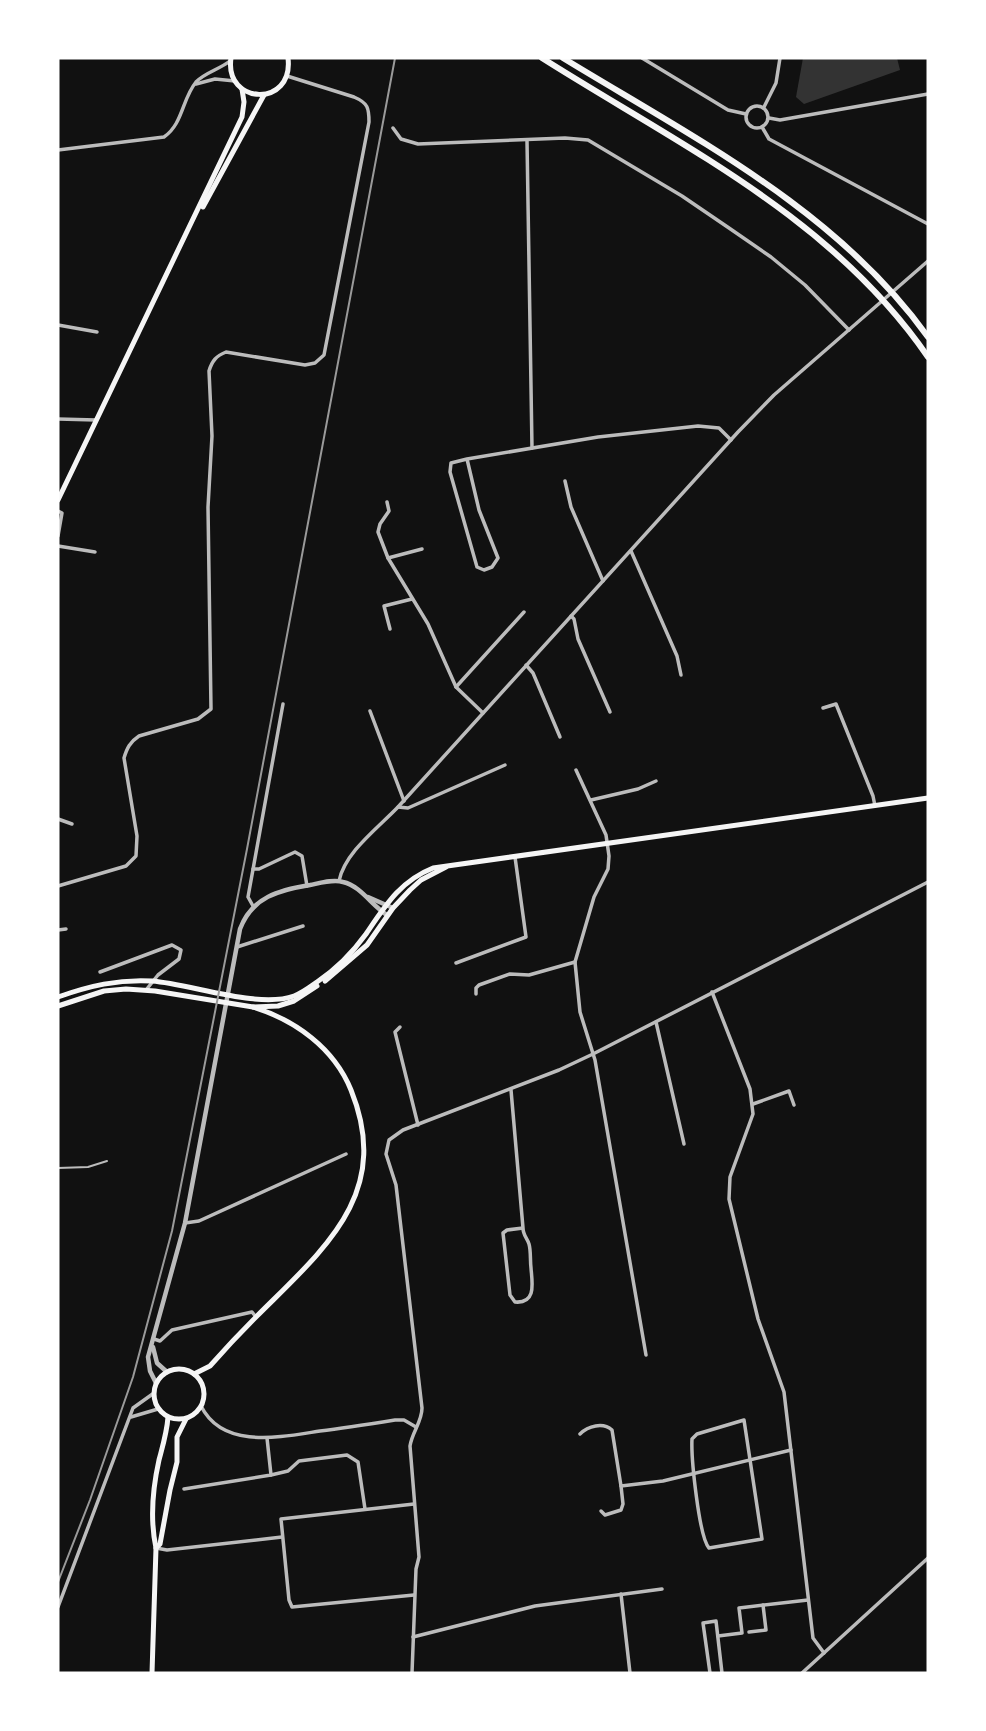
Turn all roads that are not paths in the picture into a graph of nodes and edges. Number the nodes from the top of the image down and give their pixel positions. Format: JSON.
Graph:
{"nodes":[{"id":1,"x":288,"y":58,"type":"edge"},
{"id":2,"x":542,"y":58,"type":"edge"},
{"id":3,"x":563,"y":58,"type":"edge"},
{"id":4,"x":642,"y":58,"type":"edge"},
{"id":5,"x":780,"y":58,"type":"edge"},
{"id":6,"x":230,"y":60,"type":"edge"},
{"id":7,"x":287,"y":76,"type":"junction"},
{"id":8,"x":235,"y":82,"type":"junction"},
{"id":9,"x":194,"y":85,"type":"junction"},
{"id":10,"x":242,"y":89,"type":"junction"},
{"id":11,"x":264,"y":94,"type":"junction"},
{"id":12,"x":928,"y":94,"type":"edge"},
{"id":13,"x":764,"y":107,"type":"junction"},
{"id":14,"x":746,"y":114,"type":"junction"},
{"id":15,"x":769,"y":118,"type":"junction"},
{"id":16,"x":762,"y":127,"type":"junction"},
{"id":17,"x":393,"y":128,"type":"dead end"},
{"id":18,"x":527,"y":141,"type":"junction"},
{"id":19,"x":58,"y":150,"type":"edge"},
{"id":20,"x":928,"y":224,"type":"edge"},
{"id":21,"x":182,"y":244,"type":"junction"},
{"id":22,"x":928,"y":261,"type":"edge"},
{"id":23,"x":58,"y":325,"type":"edge"},
{"id":24,"x":849,"y":330,"type":"junction"},
{"id":25,"x":97,"y":332,"type":"dead end"},
{"id":26,"x":928,"y":337,"type":"edge"},
{"id":27,"x":928,"y":357,"type":"edge"},
{"id":28,"x":58,"y":419,"type":"edge"},
{"id":29,"x":96,"y":420,"type":"junction"},
{"id":30,"x":731,"y":440,"type":"junction"},
{"id":31,"x":532,"y":448,"type":"junction"},
{"id":32,"x":467,"y":459,"type":"junction"},
{"id":33,"x":565,"y":481,"type":"dead end"},
{"id":34,"x":58,"y":500,"type":"edge"},
{"id":35,"x":387,"y":502,"type":"dead end"},
{"id":36,"x":58,"y":511,"type":"edge"},
{"id":37,"x":58,"y":536,"type":"edge"},
{"id":38,"x":58,"y":546,"type":"edge"},
{"id":39,"x":422,"y":549,"type":"dead end"},
{"id":40,"x":630,"y":550,"type":"junction"},
{"id":41,"x":95,"y":552,"type":"dead end"},
{"id":42,"x":388,"y":558,"type":"junction"},
{"id":43,"x":603,"y":581,"type":"junction"},
{"id":44,"x":412,"y":599,"type":"junction"},
{"id":45,"x":524,"y":612,"type":"dead end"},
{"id":46,"x":571,"y":615,"type":"junction"},
{"id":47,"x":390,"y":629,"type":"dead end"},
{"id":48,"x":526,"y":665,"type":"junction"},
{"id":49,"x":681,"y":676,"type":"dead end"},
{"id":50,"x":456,"y":687,"type":"junction"},
{"id":51,"x":283,"y":704,"type":"dead end"},
{"id":52,"x":823,"y":708,"type":"dead end"},
{"id":53,"x":370,"y":711,"type":"dead end"},
{"id":54,"x":610,"y":712,"type":"dead end"},
{"id":55,"x":483,"y":713,"type":"junction"},
{"id":56,"x":560,"y":737,"type":"dead end"},
{"id":57,"x":505,"y":765,"type":"dead end"},
{"id":58,"x":576,"y":770,"type":"dead end"},
{"id":59,"x":656,"y":781,"type":"dead end"},
{"id":60,"x":928,"y":798,"type":"edge"},
{"id":61,"x":404,"y":801,"type":"junction"},
{"id":62,"x":590,"y":801,"type":"junction"},
{"id":63,"x":875,"y":806,"type":"junction"},
{"id":64,"x":398,"y":807,"type":"junction"},
{"id":65,"x":58,"y":819,"type":"edge"},
{"id":66,"x":72,"y":824,"type":"dead end"},
{"id":67,"x":608,"y":842,"type":"junction"},
{"id":68,"x":515,"y":855,"type":"junction"},
{"id":69,"x":452,"y":864,"type":"junction"},
{"id":70,"x":253,"y":869,"type":"junction"},
{"id":71,"x":339,"y":881,"type":"junction"},
{"id":72,"x":928,"y":882,"type":"edge"},
{"id":73,"x":58,"y":886,"type":"edge"},
{"id":74,"x":306,"y":886,"type":"junction"},
{"id":75,"x":367,"y":897,"type":"junction"},
{"id":76,"x":386,"y":903,"type":"junction"},
{"id":77,"x":253,"y":906,"type":"junction"},
{"id":78,"x":393,"y":908,"type":"junction"},
{"id":79,"x":380,"y":911,"type":"junction"},
{"id":80,"x":387,"y":915,"type":"junction"},
{"id":81,"x":303,"y":926,"type":"dead end"},
{"id":82,"x":66,"y":929,"type":"dead end"},
{"id":83,"x":58,"y":930,"type":"edge"},
{"id":84,"x":237,"y":947,"type":"junction"},
{"id":85,"x":575,"y":962,"type":"junction"},
{"id":86,"x":456,"y":963,"type":"dead end"},
{"id":87,"x":100,"y":972,"type":"dead end"},
{"id":88,"x":153,"y":981,"type":"junction"},
{"id":89,"x":146,"y":990,"type":"junction"},
{"id":90,"x":712,"y":992,"type":"junction"},
{"id":91,"x":476,"y":994,"type":"dead end"},
{"id":92,"x":58,"y":997,"type":"edge"},
{"id":93,"x":58,"y":1006,"type":"edge"},
{"id":94,"x":253,"y":1007,"type":"junction"},
{"id":95,"x":656,"y":1022,"type":"junction"},
{"id":96,"x":400,"y":1027,"type":"dead end"},
{"id":97,"x":593,"y":1054,"type":"junction"},
{"id":98,"x":511,"y":1090,"type":"junction"},
{"id":99,"x":753,"y":1104,"type":"junction"},
{"id":100,"x":794,"y":1105,"type":"dead end"},
{"id":101,"x":418,"y":1125,"type":"junction"},
{"id":102,"x":684,"y":1144,"type":"dead end"},
{"id":103,"x":346,"y":1154,"type":"dead end"},
{"id":104,"x":107,"y":1161,"type":"dead end"},
{"id":105,"x":58,"y":1168,"type":"edge"},
{"id":106,"x":185,"y":1223,"type":"junction"},
{"id":107,"x":523,"y":1228,"type":"junction"},
{"id":108,"x":256,"y":1317,"type":"junction"},
{"id":109,"x":153,"y":1341,"type":"junction"},
{"id":110,"x":646,"y":1355,"type":"dead end"},
{"id":111,"x":167,"y":1372,"type":"junction"},
{"id":112,"x":194,"y":1374,"type":"junction"},
{"id":113,"x":156,"y":1384,"type":"junction"},
{"id":114,"x":154,"y":1393,"type":"junction"},
{"id":115,"x":201,"y":1406,"type":"junction"},
{"id":116,"x":158,"y":1409,"type":"junction"},
{"id":117,"x":168,"y":1417,"type":"junction"},
{"id":118,"x":129,"y":1419,"type":"junction"},
{"id":119,"x":186,"y":1419,"type":"junction"},
{"id":120,"x":416,"y":1427,"type":"junction"},
{"id":121,"x":580,"y":1434,"type":"dead end"},
{"id":122,"x":267,"y":1438,"type":"junction"},
{"id":123,"x":791,"y":1450,"type":"junction"},
{"id":124,"x":751,"y":1460,"type":"junction"},
{"id":125,"x":695,"y":1473,"type":"junction"},
{"id":126,"x":271,"y":1475,"type":"junction"},
{"id":127,"x":621,"y":1486,"type":"junction"},
{"id":128,"x":184,"y":1489,"type":"dead end"},
{"id":129,"x":415,"y":1504,"type":"junction"},
{"id":130,"x":365,"y":1509,"type":"junction"},
{"id":131,"x":601,"y":1511,"type":"dead end"},
{"id":132,"x":283,"y":1537,"type":"junction"},
{"id":133,"x":156,"y":1548,"type":"junction"},
{"id":134,"x":928,"y":1558,"type":"edge"},
{"id":135,"x":662,"y":1589,"type":"dead end"},
{"id":136,"x":621,"y":1594,"type":"junction"},
{"id":137,"x":414,"y":1595,"type":"junction"},
{"id":138,"x":808,"y":1600,"type":"junction"},
{"id":139,"x":763,"y":1605,"type":"junction"},
{"id":140,"x":58,"y":1607,"type":"edge"},
{"id":141,"x":749,"y":1632,"type":"dead end"},
{"id":142,"x":718,"y":1636,"type":"junction"},
{"id":143,"x":413,"y":1637,"type":"junction"},
{"id":144,"x":824,"y":1653,"type":"junction"},
{"id":145,"x":152,"y":1673,"type":"edge"},
{"id":146,"x":412,"y":1673,"type":"edge"},
{"id":147,"x":630,"y":1673,"type":"edge"},
{"id":148,"x":710,"y":1673,"type":"edge"},
{"id":149,"x":722,"y":1673,"type":"edge"},
{"id":150,"x":802,"y":1673,"type":"edge"}],
"edges":[{"from":1,"to":7,"type":"main road"},
{"from":2,"to":27,"type":"highway"},
{"from":3,"to":26,"type":"highway"},
{"from":4,"to":14,"type":"street"},
{"from":5,"to":13,"type":"street"},
{"from":6,"to":8,"type":"main road"},
{"from":6,"to":9,"type":"street"},
{"from":7,"to":11,"type":"main road"},
{"from":7,"to":73,"type":"street"},
{"from":8,"to":9,"type":"street"},
{"from":8,"to":10,"type":"main road"},
{"from":9,"to":19,"type":"street"},
{"from":10,"to":11,"type":"main road"},
{"from":10,"to":21,"type":"main road"},
{"from":11,"to":21,"type":"main road"},
{"from":12,"to":15,"type":"street"},
{"from":13,"to":14,"type":"street"},
{"from":13,"to":15,"type":"street"},
{"from":14,"to":16,"type":"street"},
{"from":15,"to":16,"type":"street"},
{"from":16,"to":20,"type":"street"},
{"from":17,"to":18,"type":"street"},
{"from":18,"to":24,"type":"street"},
{"from":18,"to":31,"type":"street"},
{"from":21,"to":29,"type":"main road"},
{"from":22,"to":24,"type":"street"},
{"from":23,"to":25,"type":"street"},
{"from":24,"to":30,"type":"street"},
{"from":28,"to":29,"type":"street"},
{"from":29,"to":34,"type":"main road"},
{"from":30,"to":31,"type":"street"},
{"from":30,"to":40,"type":"street"},
{"from":31,"to":32,"type":"street"},
{"from":32,"to":32,"type":"street"},
{"from":33,"to":43,"type":"street"},
{"from":35,"to":42,"type":"street"},
{"from":36,"to":37,"type":"street"},
{"from":38,"to":41,"type":"street"},
{"from":39,"to":42,"type":"street"},
{"from":40,"to":43,"type":"street"},
{"from":40,"to":49,"type":"street"},
{"from":42,"to":44,"type":"street"},
{"from":43,"to":46,"type":"street"},
{"from":44,"to":47,"type":"street"},
{"from":44,"to":50,"type":"street"},
{"from":45,"to":50,"type":"street"},
{"from":46,"to":48,"type":"street"},
{"from":46,"to":54,"type":"street"},
{"from":48,"to":55,"type":"street"},
{"from":48,"to":56,"type":"street"},
{"from":50,"to":55,"type":"street"},
{"from":51,"to":70,"type":"street"},
{"from":52,"to":63,"type":"street"},
{"from":53,"to":61,"type":"street"},
{"from":55,"to":61,"type":"street"},
{"from":57,"to":64,"type":"street"},
{"from":58,"to":62,"type":"street"},
{"from":59,"to":62,"type":"street"},
{"from":60,"to":63,"type":"main road"},
{"from":61,"to":64,"type":"street"},
{"from":62,"to":67,"type":"street"},
{"from":63,"to":67,"type":"main road"},
{"from":64,"to":71,"type":"street"},
{"from":65,"to":66,"type":"street"},
{"from":67,"to":68,"type":"main road"},
{"from":67,"to":85,"type":"street"},
{"from":68,"to":69,"type":"main road"},
{"from":68,"to":86,"type":"street"},
{"from":69,"to":76,"type":"main road"},
{"from":69,"to":78,"type":"main road"},
{"from":70,"to":74,"type":"street"},
{"from":70,"to":77,"type":"street"},
{"from":71,"to":74,"type":"street"},
{"from":71,"to":75,"type":"street"},
{"from":72,"to":90,"type":"street"},
{"from":74,"to":77,"type":"street"},
{"from":75,"to":76,"type":"street"},
{"from":75,"to":79,"type":"street"},
{"from":76,"to":78,"type":"street"},
{"from":76,"to":79,"type":"main road"},
{"from":77,"to":84,"type":"street"},
{"from":78,"to":80,"type":"main road"},
{"from":79,"to":80,"type":"street"},
{"from":79,"to":88,"type":"main road"},
{"from":80,"to":94,"type":"main road"},
{"from":81,"to":84,"type":"street"},
{"from":82,"to":83,"type":"street"},
{"from":84,"to":106,"type":"street"},
{"from":85,"to":91,"type":"street"},
{"from":85,"to":97,"type":"street"},
{"from":87,"to":88,"type":"street"},
{"from":88,"to":89,"type":"street"},
{"from":88,"to":92,"type":"main road"},
{"from":89,"to":93,"type":"main road"},
{"from":89,"to":94,"type":"main road"},
{"from":90,"to":95,"type":"street"},
{"from":90,"to":99,"type":"street"},
{"from":94,"to":108,"type":"main road"},
{"from":95,"to":97,"type":"street"},
{"from":95,"to":102,"type":"street"},
{"from":96,"to":101,"type":"street"},
{"from":97,"to":98,"type":"street"},
{"from":97,"to":110,"type":"street"},
{"from":98,"to":101,"type":"street"},
{"from":98,"to":107,"type":"street"},
{"from":99,"to":100,"type":"street"},
{"from":99,"to":123,"type":"street"},
{"from":101,"to":120,"type":"street"},
{"from":103,"to":106,"type":"street"},
{"from":104,"to":105,"type":"lane"},
{"from":106,"to":109,"type":"street"},
{"from":107,"to":107,"type":"street"},
{"from":108,"to":109,"type":"street"},
{"from":108,"to":112,"type":"main road"},
{"from":109,"to":111,"type":"street"},
{"from":109,"to":113,"type":"street"},
{"from":111,"to":112,"type":"main road"},
{"from":111,"to":113,"type":"main road"},
{"from":112,"to":115,"type":"main road"},
{"from":113,"to":114,"type":"main road"},
{"from":114,"to":116,"type":"main road"},
{"from":114,"to":118,"type":"street"},
{"from":115,"to":119,"type":"main road"},
{"from":115,"to":122,"type":"street"},
{"from":116,"to":117,"type":"main road"},
{"from":116,"to":118,"type":"street"},
{"from":117,"to":119,"type":"main road"},
{"from":117,"to":133,"type":"main road"},
{"from":118,"to":140,"type":"street"},
{"from":119,"to":133,"type":"main road"},
{"from":120,"to":122,"type":"street"},
{"from":120,"to":129,"type":"street"},
{"from":121,"to":127,"type":"street"},
{"from":122,"to":126,"type":"street"},
{"from":123,"to":124,"type":"street"},
{"from":123,"to":138,"type":"street"},
{"from":124,"to":125,"type":"street"},
{"from":124,"to":125,"type":"street"},
{"from":124,"to":125,"type":"street"},
{"from":125,"to":127,"type":"street"},
{"from":126,"to":128,"type":"street"},
{"from":126,"to":130,"type":"street"},
{"from":127,"to":131,"type":"street"},
{"from":129,"to":130,"type":"street"},
{"from":129,"to":137,"type":"street"},
{"from":130,"to":132,"type":"street"},
{"from":132,"to":133,"type":"street"},
{"from":132,"to":137,"type":"street"},
{"from":133,"to":145,"type":"main road"},
{"from":134,"to":144,"type":"street"},
{"from":135,"to":136,"type":"street"},
{"from":136,"to":143,"type":"street"},
{"from":136,"to":147,"type":"street"},
{"from":137,"to":143,"type":"street"},
{"from":138,"to":139,"type":"street"},
{"from":138,"to":144,"type":"street"},
{"from":139,"to":141,"type":"street"},
{"from":139,"to":142,"type":"street"},
{"from":142,"to":148,"type":"street"},
{"from":142,"to":149,"type":"street"},
{"from":143,"to":146,"type":"street"},
{"from":144,"to":150,"type":"street"}]}
